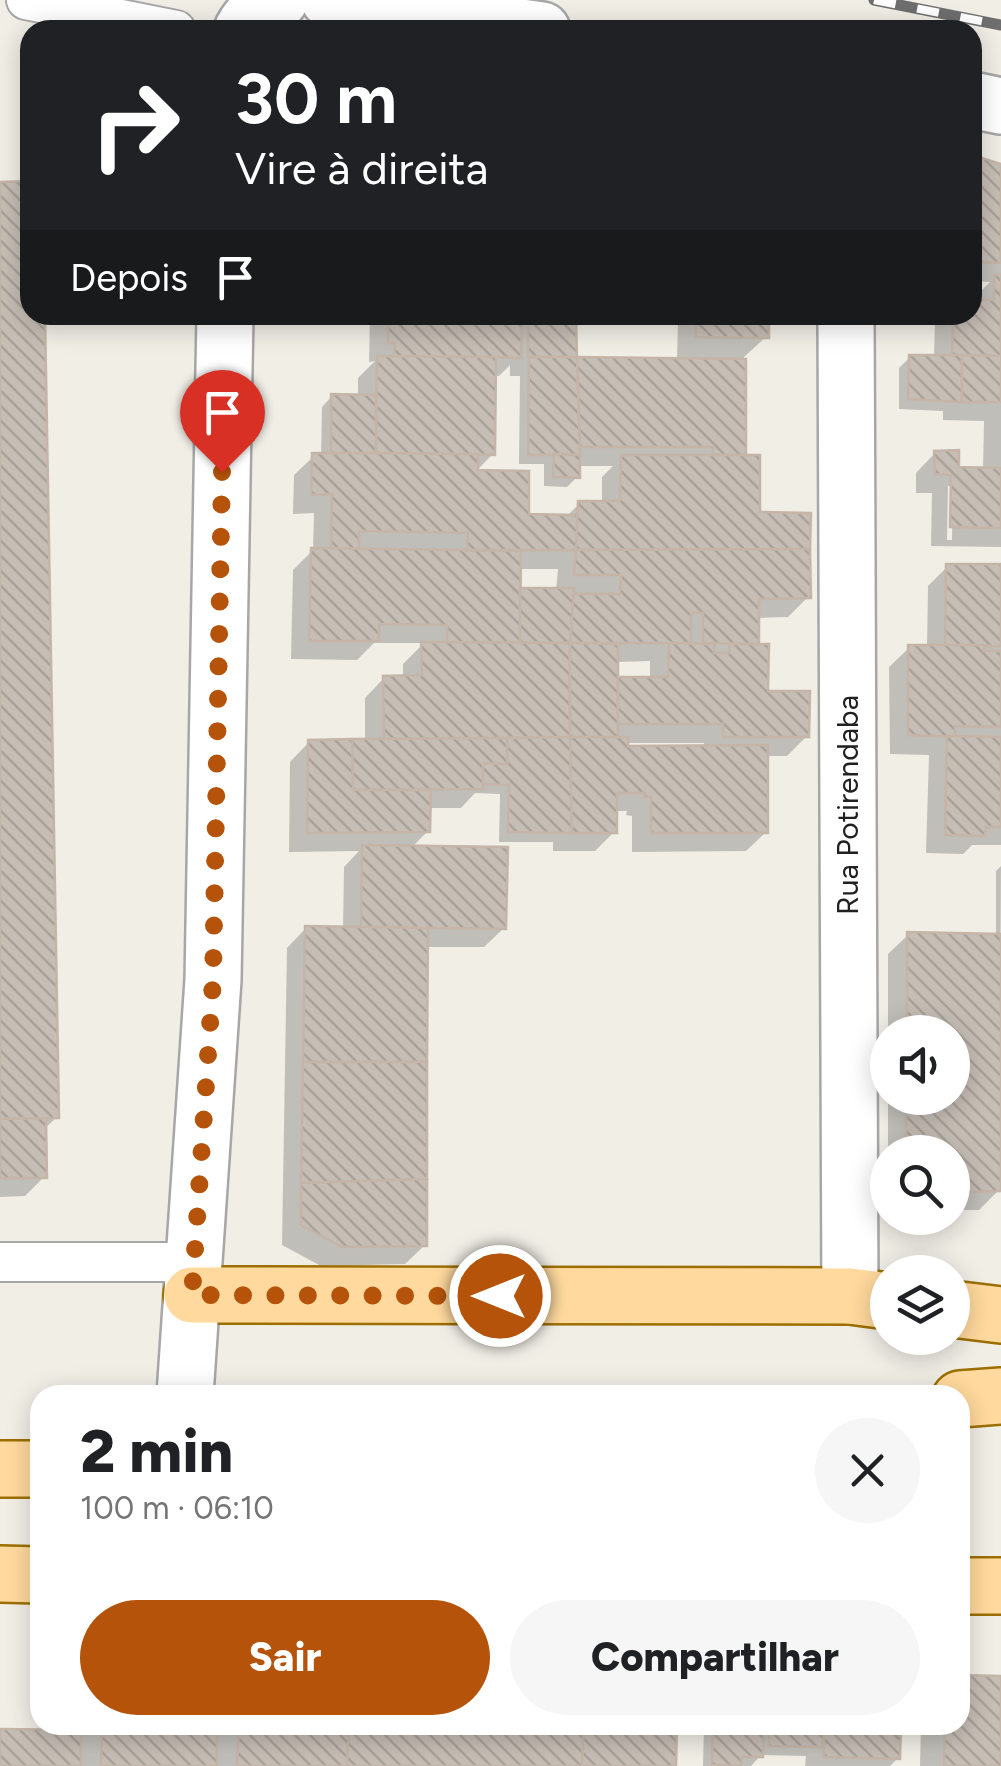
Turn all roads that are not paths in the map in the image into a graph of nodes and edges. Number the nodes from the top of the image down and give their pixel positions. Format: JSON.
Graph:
{"nodes":[{"id":1,"x":26,"y":0,"type":"edge"},
{"id":2,"x":280,"y":0,"type":"edge"},
{"id":3,"x":329,"y":0,"type":"edge"},
{"id":4,"x":126,"y":20,"type":"edge"},
{"id":5,"x":247,"y":20,"type":"edge"},
{"id":6,"x":471,"y":20,"type":"edge"},
{"id":7,"x":224,"y":325,"type":"edge"},
{"id":8,"x":846,"y":325,"type":"edge"},
{"id":9,"x":0,"y":1262,"type":"edge"},
{"id":10,"x":194,"y":1279,"type":"junction"},
{"id":11,"x":868,"y":1298,"type":"edge"},
{"id":12,"x":970,"y":1311,"type":"edge"},
{"id":13,"x":1001,"y":1315,"type":"edge"},
{"id":14,"x":186,"y":1385,"type":"edge"},
{"id":15,"x":1001,"y":1396,"type":"edge"},
{"id":16,"x":970,"y":1399,"type":"edge"},
{"id":17,"x":0,"y":1469,"type":"edge"},
{"id":18,"x":30,"y":1469,"type":"edge"},
{"id":19,"x":0,"y":1574,"type":"edge"},
{"id":20,"x":30,"y":1575,"type":"edge"},
{"id":21,"x":970,"y":1586,"type":"edge"},
{"id":22,"x":1001,"y":1586,"type":"edge"}],
"edges":[{"from":1,"to":4,"type":"lane"},
{"from":2,"to":5,"type":"street"},
{"from":3,"to":6,"type":"street"},
{"from":7,"to":10,"type":"street"},
{"from":8,"to":11,"type":"street","name":"Rua Potirendaba"},
{"from":9,"to":10,"type":"lane"},
{"from":10,"to":11,"type":"main road"},
{"from":10,"to":14,"type":"street"},
{"from":12,"to":13,"type":"main road"},
{"from":15,"to":16,"type":"main road"},
{"from":17,"to":18,"type":"main road"},
{"from":19,"to":20,"type":"main road"},
{"from":21,"to":22,"type":"main road"}]}
